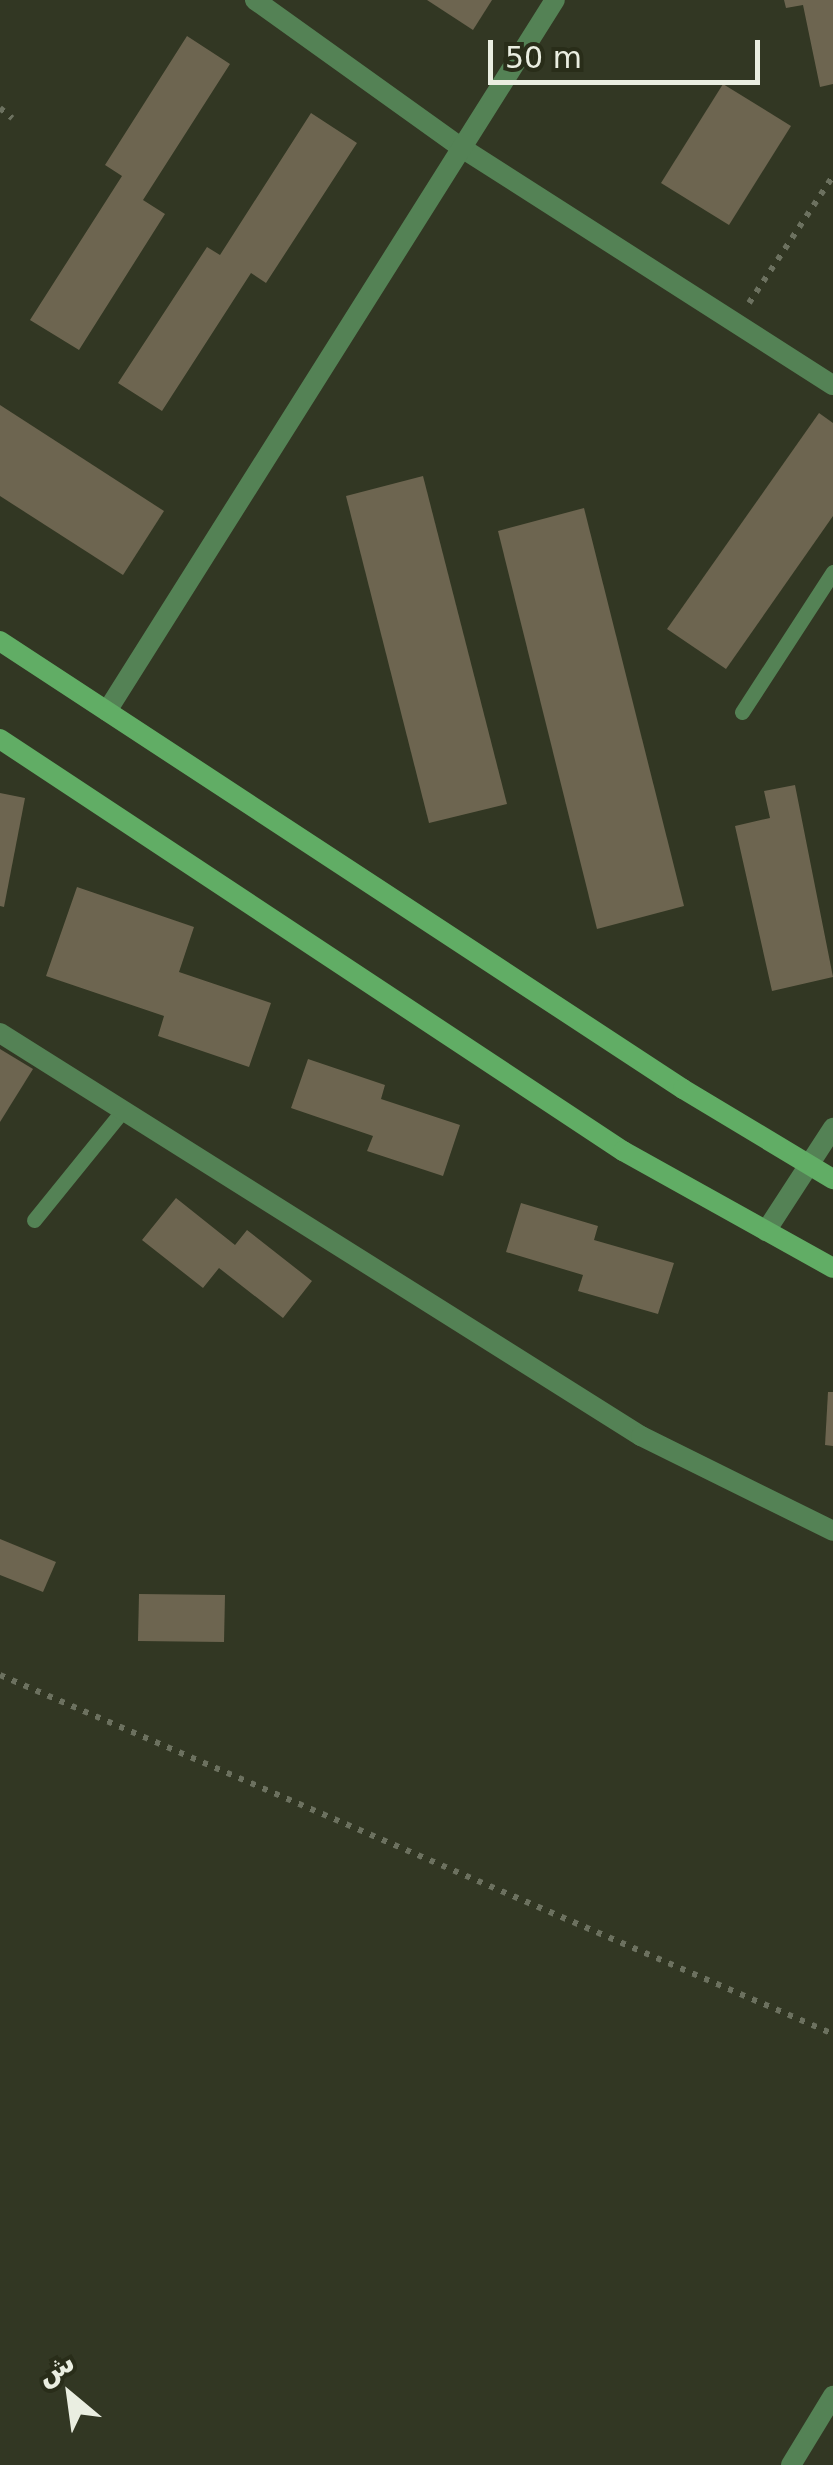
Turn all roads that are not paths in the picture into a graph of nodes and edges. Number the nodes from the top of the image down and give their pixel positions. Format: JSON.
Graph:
{"nodes":[{"id":1,"x":255,"y":0,"type":"edge"},
{"id":2,"x":555,"y":0,"type":"edge"},
{"id":3,"x":462,"y":148,"type":"junction"},
{"id":4,"x":833,"y":385,"type":"edge"},
{"id":5,"x":833,"y":572,"type":"edge"},
{"id":6,"x":0,"y":640,"type":"edge"},
{"id":7,"x":107,"y":711,"type":"junction"},
{"id":8,"x":742,"y":712,"type":"dead end"},
{"id":9,"x":0,"y":739,"type":"edge"},
{"id":10,"x":0,"y":1033,"type":"edge"},
{"id":11,"x":123,"y":1110,"type":"junction"},
{"id":12,"x":833,"y":1128,"type":"edge"},
{"id":13,"x":809,"y":1166,"type":"junction"},
{"id":14,"x":833,"y":1179,"type":"edge"},
{"id":15,"x":34,"y":1220,"type":"dead end"},
{"id":16,"x":766,"y":1231,"type":"junction"},
{"id":17,"x":833,"y":1268,"type":"edge"},
{"id":18,"x":833,"y":1531,"type":"edge"},
{"id":19,"x":833,"y":2396,"type":"edge"},
{"id":20,"x":791,"y":2465,"type":"edge"}],
"edges":[{"from":1,"to":3,"type":"street"},
{"from":2,"to":3,"type":"street"},
{"from":3,"to":4,"type":"street"},
{"from":3,"to":7,"type":"street"},
{"from":5,"to":8,"type":"lane"},
{"from":6,"to":7,"type":"main road"},
{"from":7,"to":13,"type":"main road"},
{"from":9,"to":16,"type":"main road"},
{"from":10,"to":11,"type":"street"},
{"from":11,"to":15,"type":"lane"},
{"from":11,"to":18,"type":"street"},
{"from":12,"to":13,"type":"street"},
{"from":13,"to":14,"type":"main road"},
{"from":13,"to":16,"type":"street"},
{"from":16,"to":17,"type":"main road"},
{"from":19,"to":20,"type":"street"}]}
